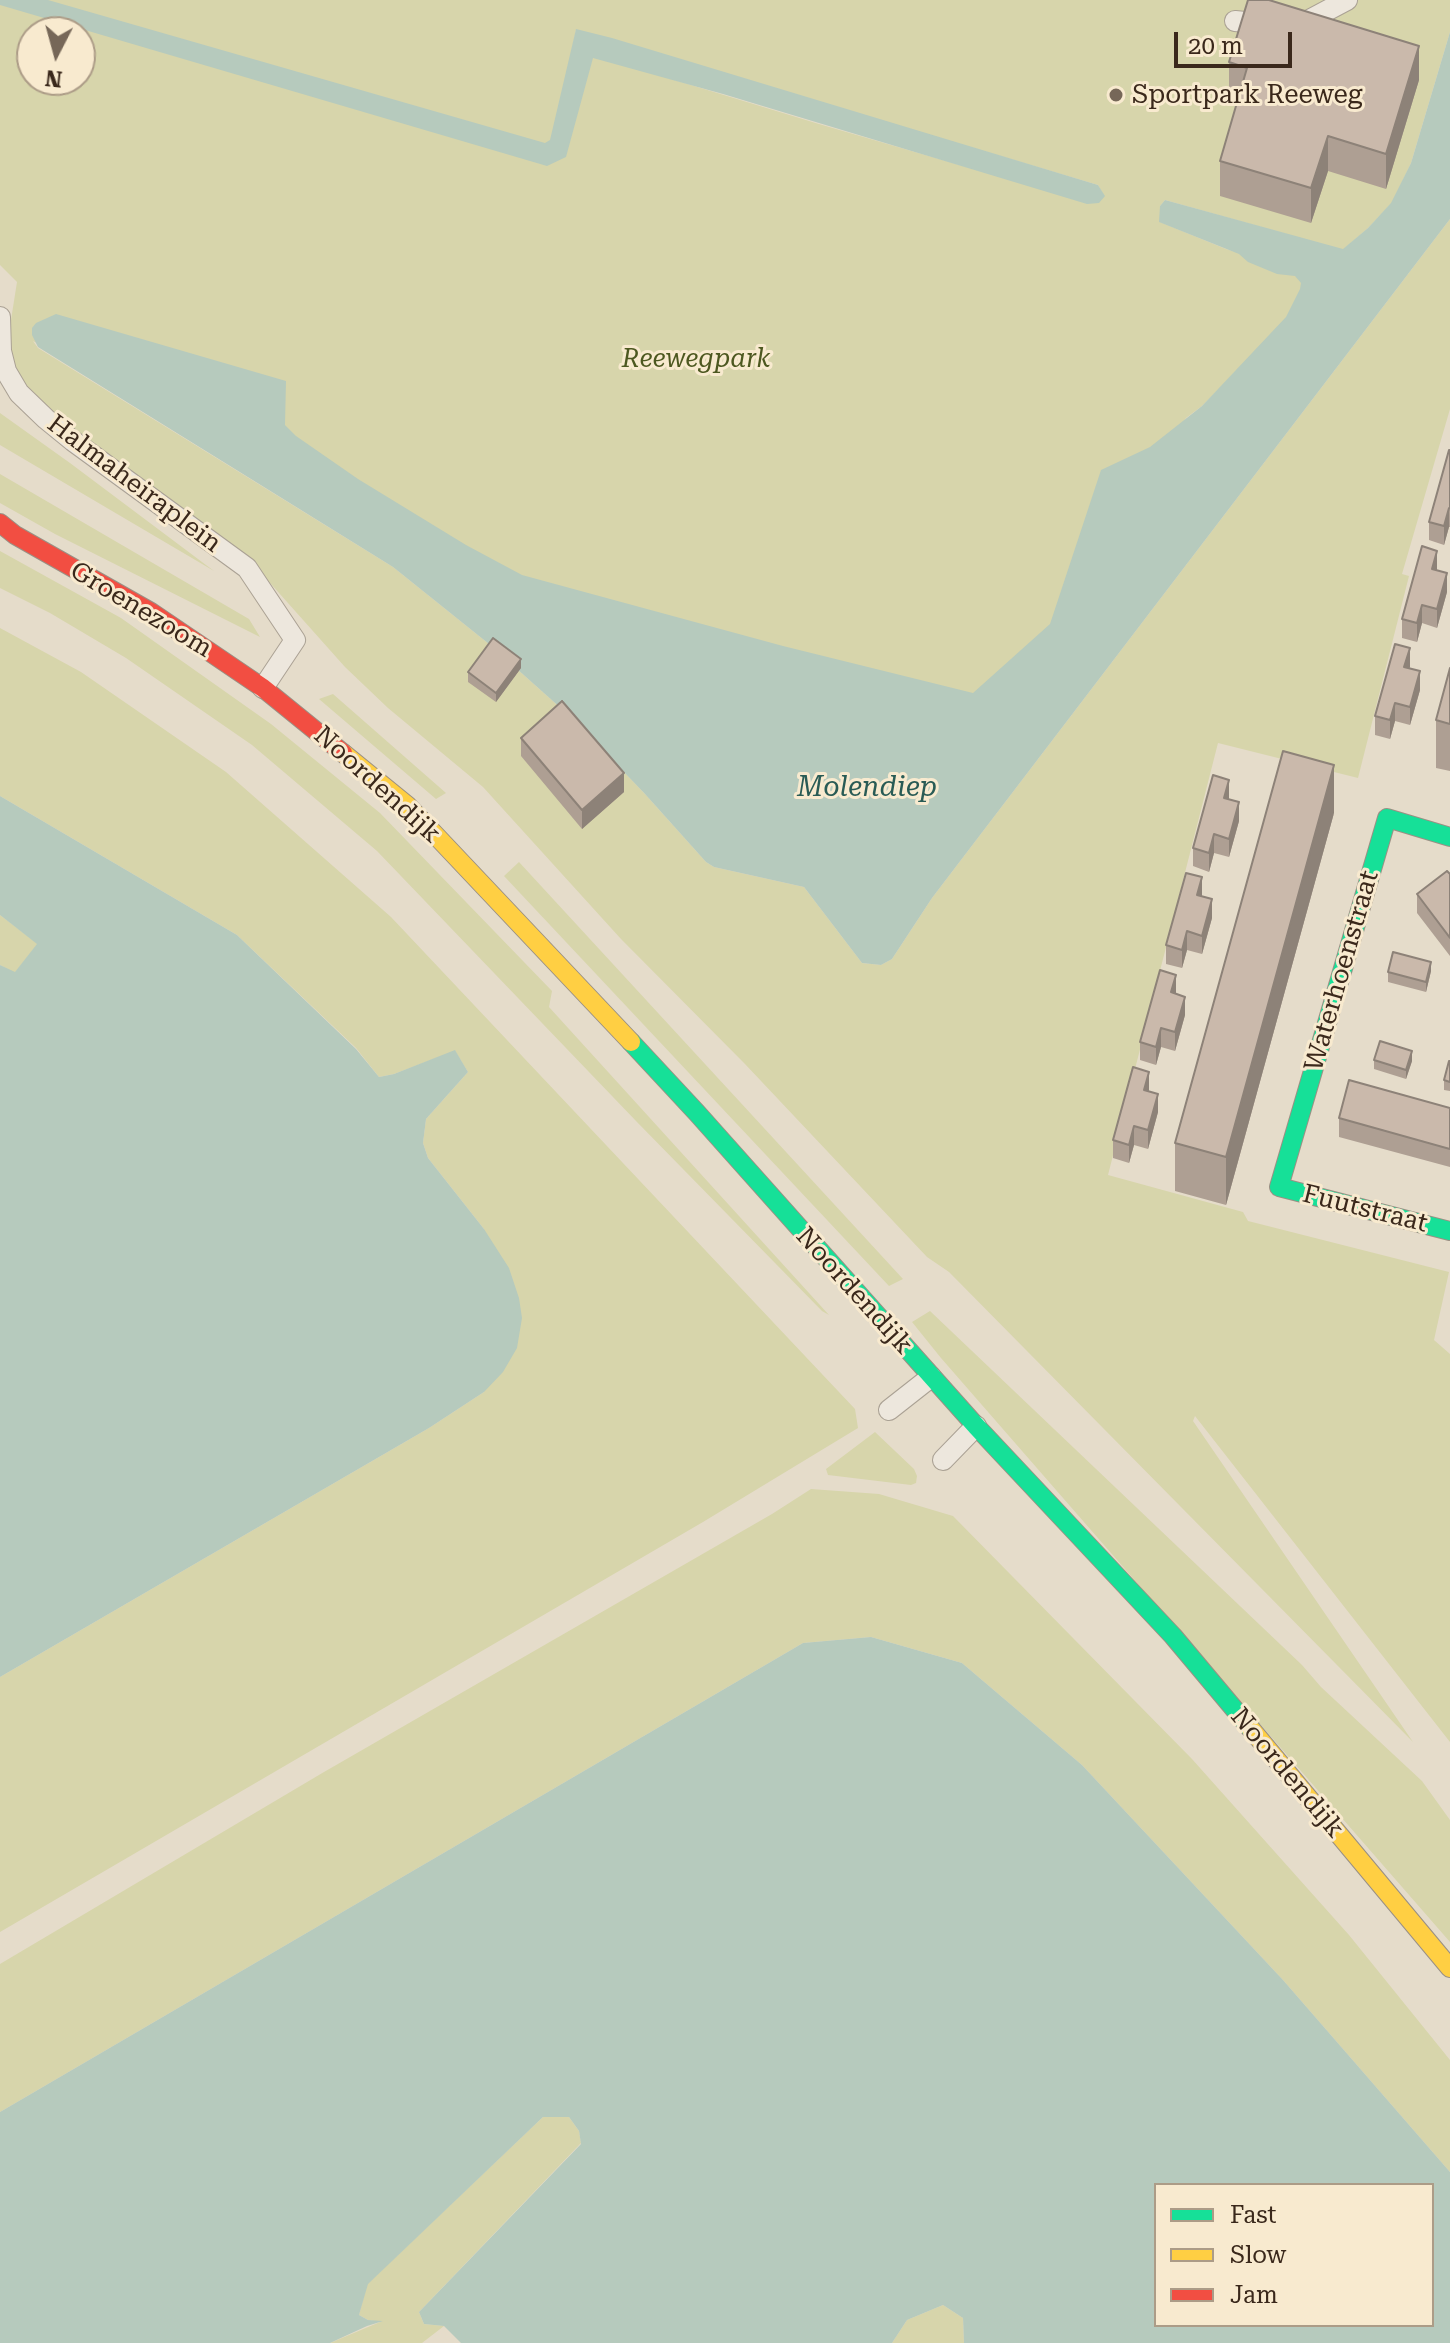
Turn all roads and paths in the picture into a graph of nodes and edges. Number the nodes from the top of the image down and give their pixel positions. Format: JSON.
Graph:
{"nodes":[{"id":1,"x":1347,"y":0,"type":"edge"},
{"id":2,"x":1235,"y":21,"type":"dead end"},
{"id":3,"x":0,"y":317,"type":"edge"},
{"id":4,"x":0,"y":523,"type":"edge"},
{"id":5,"x":8,"y":533,"type":"edge"},
{"id":6,"x":263,"y":688,"type":"junction"},
{"id":7,"x":1450,"y":837,"type":"edge"},
{"id":8,"x":1279,"y":1187,"type":"joint"},
{"id":9,"x":1450,"y":1231,"type":"edge"},
{"id":10,"x":931,"y":1377,"type":"junction"},
{"id":11,"x":889,"y":1410,"type":"dead end"},
{"id":12,"x":976,"y":1426,"type":"junction"},
{"id":13,"x":943,"y":1460,"type":"dead end"},
{"id":14,"x":1450,"y":1968,"type":"edge"}],
"edges":[{"from":1,"to":2,"type":"lane"},
{"from":3,"to":6,"type":"lane","name":"Halmaheiraplein"},
{"from":4,"to":5,"type":"street","name":"Groenezoom"},
{"from":5,"to":6,"type":"street","name":"Groenezoom"},
{"from":6,"to":10,"type":"street","name":"Noordendijk"},
{"from":7,"to":8,"type":"street","name":"Waterhoenstraat"},
{"from":8,"to":9,"type":"street","name":"Fuutstraat"},
{"from":10,"to":11,"type":"lane"},
{"from":10,"to":12,"type":"street","name":"Noordendijk"},
{"from":12,"to":13,"type":"lane"},
{"from":12,"to":14,"type":"street","name":"Noordendijk"}]}
